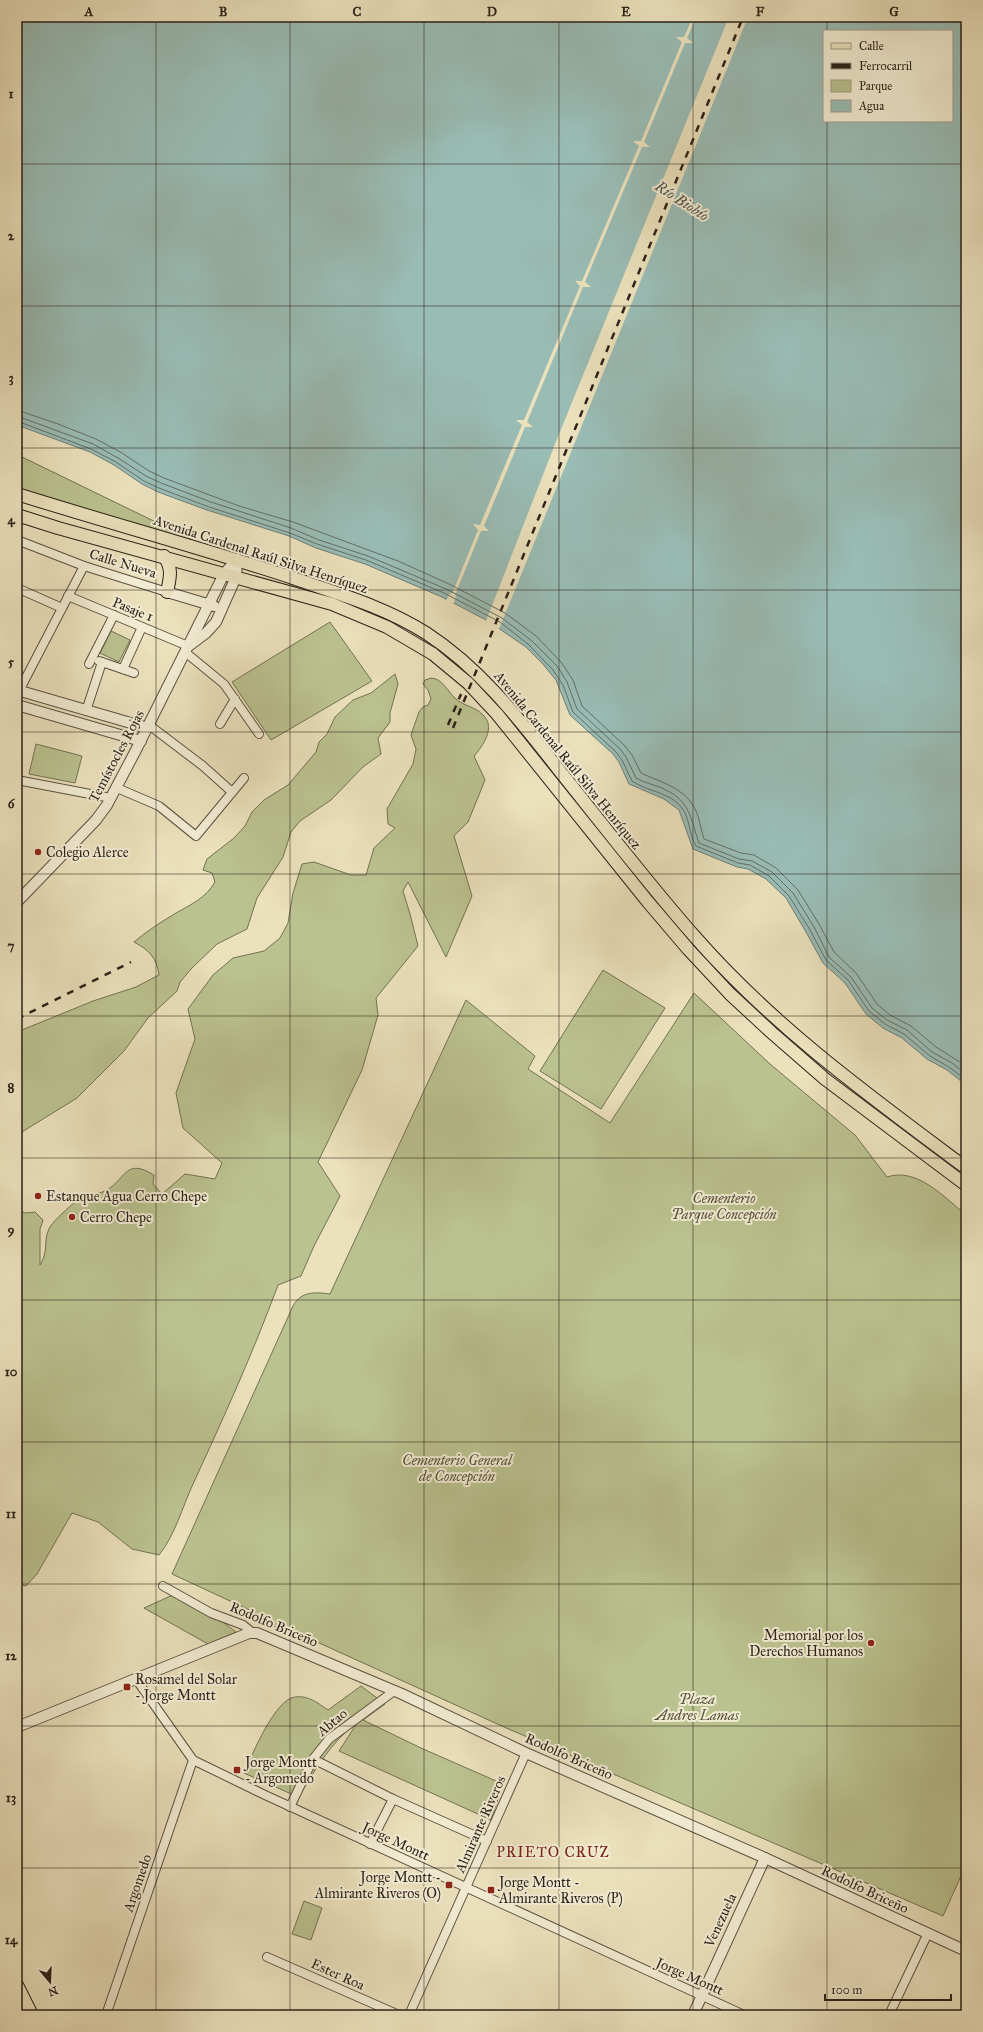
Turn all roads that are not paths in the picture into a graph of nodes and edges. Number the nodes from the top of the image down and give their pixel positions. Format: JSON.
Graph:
{"nodes":[{"id":1,"x":17,"y":494,"type":"edge"},
{"id":2,"x":17,"y":515,"type":"edge"},
{"id":3,"x":17,"y":540,"type":"edge"},
{"id":4,"x":164,"y":556,"type":"junction"},
{"id":5,"x":237,"y":559,"type":"junction"},
{"id":6,"x":84,"y":566,"type":"junction"},
{"id":7,"x":230,"y":575,"type":"junction"},
{"id":8,"x":17,"y":588,"type":"edge"},
{"id":9,"x":167,"y":592,"type":"junction"},
{"id":10,"x":68,"y":596,"type":"junction"},
{"id":11,"x":209,"y":605,"type":"junction"},
{"id":12,"x":62,"y":608,"type":"junction"},
{"id":13,"x":223,"y":608,"type":"junction"},
{"id":14,"x":114,"y":615,"type":"junction"},
{"id":15,"x":142,"y":627,"type":"junction"},
{"id":16,"x":186,"y":649,"type":"junction"},
{"id":17,"x":102,"y":662,"type":"junction"},
{"id":18,"x":123,"y":669,"type":"junction"},
{"id":19,"x":134,"y":673,"type":"dead end"},
{"id":20,"x":18,"y":691,"type":"edge"},
{"id":21,"x":235,"y":699,"type":"junction"},
{"id":22,"x":17,"y":704,"type":"edge"},
{"id":23,"x":86,"y":711,"type":"junction"},
{"id":24,"x":220,"y":724,"type":"dead end"},
{"id":25,"x":148,"y":727,"type":"junction"},
{"id":26,"x":259,"y":734,"type":"dead end"},
{"id":27,"x":141,"y":741,"type":"junction"},
{"id":28,"x":244,"y":778,"type":"dead end"},
{"id":29,"x":17,"y":780,"type":"edge"},
{"id":30,"x":117,"y":788,"type":"junction"},
{"id":31,"x":232,"y":792,"type":"junction"},
{"id":32,"x":111,"y":798,"type":"junction"},
{"id":33,"x":17,"y":902,"type":"edge"},
{"id":34,"x":966,"y":1168,"type":"edge"},
{"id":35,"x":966,"y":1185,"type":"edge"},
{"id":36,"x":163,"y":1586,"type":"dead end"},
{"id":37,"x":252,"y":1633,"type":"junction"},
{"id":38,"x":136,"y":1679,"type":"junction"},
{"id":39,"x":394,"y":1691,"type":"junction"},
{"id":40,"x":17,"y":1728,"type":"edge"},
{"id":41,"x":526,"y":1753,"type":"junction"},
{"id":42,"x":313,"y":1759,"type":"junction"},
{"id":43,"x":193,"y":1760,"type":"junction"},
{"id":44,"x":393,"y":1799,"type":"junction"},
{"id":45,"x":290,"y":1807,"type":"junction"},
{"id":46,"x":486,"y":1841,"type":"junction"},
{"id":47,"x":370,"y":1844,"type":"junction"},
{"id":48,"x":765,"y":1858,"type":"junction"},
{"id":49,"x":466,"y":1887,"type":"junction"},
{"id":50,"x":928,"y":1934,"type":"junction"},
{"id":51,"x":966,"y":1950,"type":"edge"},
{"id":52,"x":267,"y":1958,"type":"dead end"},
{"id":53,"x":17,"y":1985,"type":"edge"},
{"id":54,"x":702,"y":1995,"type":"junction"},
{"id":55,"x":17,"y":2012,"type":"edge"},
{"id":56,"x":19,"y":2015,"type":"edge"},
{"id":57,"x":32,"y":2015,"type":"edge"},
{"id":58,"x":106,"y":2015,"type":"edge"},
{"id":59,"x":399,"y":2015,"type":"edge"},
{"id":60,"x":409,"y":2015,"type":"edge"},
{"id":61,"x":693,"y":2015,"type":"edge"},
{"id":62,"x":744,"y":2015,"type":"edge"},
{"id":63,"x":889,"y":2015,"type":"edge"}],
"edges":[{"from":1,"to":5,"type":"main road","name":"Avenida Cardenal Raúl Silva Henríquez"},
{"from":2,"to":4,"type":"main road","name":"Avenida Cardenal Raúl Silva Henríquez"},
{"from":3,"to":6,"type":"street","name":"Calle Nueva"},
{"from":4,"to":7,"type":"main road","name":"Avenida Cardenal Raúl Silva Henríquez"},
{"from":4,"to":9,"type":"main road"},
{"from":5,"to":7,"type":"street","name":"Temístocles Rojas"},
{"from":5,"to":34,"type":"main road","name":"Avenida Cardenal Raúl Silva Henríquez"},
{"from":6,"to":9,"type":"street","name":"Calle Nueva"},
{"from":6,"to":10,"type":"street"},
{"from":7,"to":11,"type":"street","name":"Temístocles Rojas"},
{"from":7,"to":13,"type":"street","name":"Temístocles Rojas"},
{"from":7,"to":35,"type":"main road","name":"Avenida Cardenal Raúl Silva Henríquez"},
{"from":8,"to":12,"type":"street"},
{"from":9,"to":11,"type":"street","name":"Calle Nueva"},
{"from":10,"to":12,"type":"street"},
{"from":10,"to":14,"type":"street","name":"Pasaje 1"},
{"from":11,"to":13,"type":"street","name":"Calle Nueva"},
{"from":11,"to":16,"type":"street","name":"Temístocles Rojas"},
{"from":12,"to":20,"type":"street"},
{"from":13,"to":16,"type":"street","name":"Temístocles Rojas"},
{"from":14,"to":15,"type":"street","name":"Pasaje 1"},
{"from":14,"to":17,"type":"street"},
{"from":15,"to":16,"type":"street","name":"Pasaje 1"},
{"from":15,"to":18,"type":"street"},
{"from":16,"to":21,"type":"street","name":"Pasaje 1"},
{"from":16,"to":25,"type":"street","name":"Temístocles Rojas"},
{"from":17,"to":18,"type":"street"},
{"from":17,"to":23,"type":"street"},
{"from":18,"to":19,"type":"street"},
{"from":20,"to":23,"type":"street"},
{"from":21,"to":24,"type":"street"},
{"from":21,"to":26,"type":"street","name":"Pasaje 1"},
{"from":22,"to":27,"type":"street"},
{"from":23,"to":25,"type":"street"},
{"from":25,"to":27,"type":"street","name":"Temístocles Rojas"},
{"from":25,"to":31,"type":"street"},
{"from":27,"to":30,"type":"street","name":"Temístocles Rojas"},
{"from":28,"to":31,"type":"street"},
{"from":29,"to":32,"type":"street"},
{"from":30,"to":31,"type":"street"},
{"from":30,"to":32,"type":"street","name":"Temístocles Rojas"},
{"from":32,"to":33,"type":"street","name":"Temístocles Rojas"},
{"from":36,"to":37,"type":"street","name":"Rodolfo Briceño"},
{"from":37,"to":38,"type":"street"},
{"from":37,"to":39,"type":"street","name":"Rodolfo Briceño"},
{"from":38,"to":40,"type":"street"},
{"from":38,"to":43,"type":"street","name":"Jorge Montt"},
{"from":39,"to":41,"type":"street","name":"Rodolfo Briceño"},
{"from":39,"to":42,"type":"street","name":"Abtao"},
{"from":41,"to":46,"type":"street","name":"Almirante Riveros"},
{"from":41,"to":48,"type":"street","name":"Rodolfo Briceño"},
{"from":42,"to":44,"type":"street"},
{"from":42,"to":45,"type":"street","name":"Abtao"},
{"from":43,"to":45,"type":"street","name":"Jorge Montt"},
{"from":43,"to":58,"type":"street","name":"Argomedo"},
{"from":44,"to":46,"type":"street"},
{"from":44,"to":47,"type":"street"},
{"from":45,"to":47,"type":"street","name":"Jorge Montt"},
{"from":46,"to":49,"type":"street","name":"Almirante Riveros"},
{"from":47,"to":49,"type":"street","name":"Jorge Montt"},
{"from":48,"to":50,"type":"street","name":"Rodolfo Briceño"},
{"from":48,"to":54,"type":"street","name":"Venezuela"},
{"from":49,"to":54,"type":"street","name":"Jorge Montt"},
{"from":49,"to":60,"type":"street","name":"Almirante Riveros"},
{"from":50,"to":51,"type":"street","name":"Rodolfo Briceño"},
{"from":50,"to":63,"type":"street"},
{"from":52,"to":59,"type":"street","name":"Ester Roa"},
{"from":53,"to":57,"type":"main road"},
{"from":54,"to":61,"type":"street","name":"Venezuela"},
{"from":54,"to":62,"type":"street","name":"Jorge Montt"},
{"from":55,"to":56,"type":"main road"}]}
